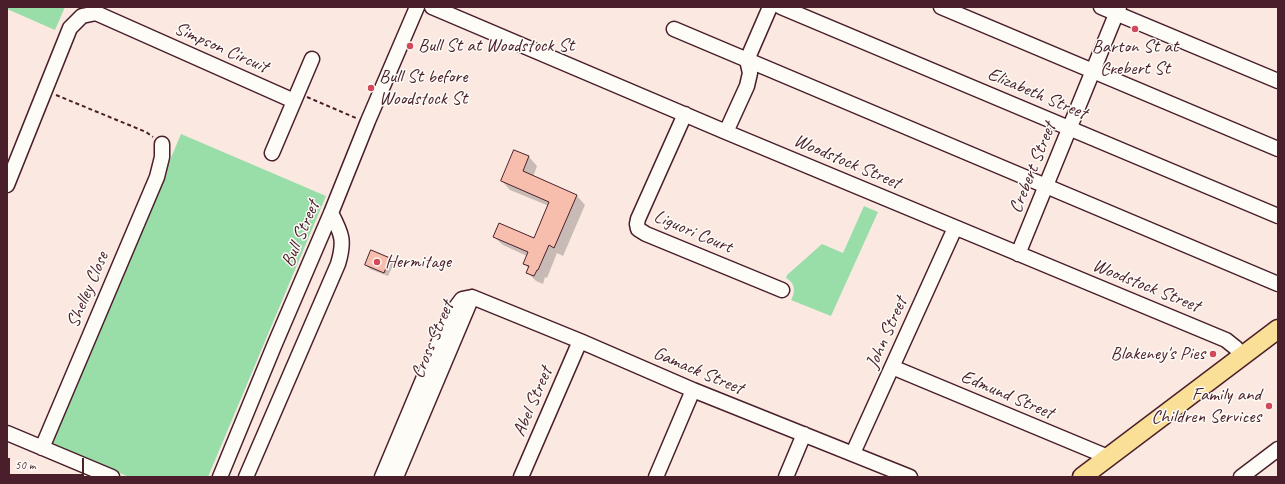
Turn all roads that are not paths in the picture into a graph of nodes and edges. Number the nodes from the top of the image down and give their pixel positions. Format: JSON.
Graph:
{"nodes":[{"id":1,"x":417,"y":7,"type":"edge"},
{"id":2,"x":432,"y":7,"type":"edge"},
{"id":3,"x":770,"y":7,"type":"edge"},
{"id":4,"x":782,"y":7,"type":"edge"},
{"id":5,"x":941,"y":7,"type":"edge"},
{"id":6,"x":1101,"y":7,"type":"edge"},
{"id":7,"x":1118,"y":10,"type":"edge"},
{"id":8,"x":674,"y":29,"type":"dead end"},
{"id":9,"x":312,"y":59,"type":"dead end"},
{"id":10,"x":747,"y":60,"type":"junction"},
{"id":11,"x":1093,"y":71,"type":"junction"},
{"id":12,"x":1278,"y":81,"type":"edge"},
{"id":13,"x":294,"y":101,"type":"junction"},
{"id":14,"x":685,"y":114,"type":"junction"},
{"id":15,"x":1069,"y":128,"type":"junction"},
{"id":16,"x":726,"y":132,"type":"junction"},
{"id":17,"x":162,"y":144,"type":"road end"},
{"id":18,"x":1278,"y":149,"type":"edge"},
{"id":19,"x":272,"y":153,"type":"dead end"},
{"id":20,"x":7,"y":185,"type":"edge"},
{"id":21,"x":1045,"y":187,"type":"junction"},
{"id":22,"x":331,"y":213,"type":"junction"},
{"id":23,"x":1278,"y":216,"type":"edge"},
{"id":24,"x":955,"y":228,"type":"junction"},
{"id":25,"x":1018,"y":254,"type":"junction"},
{"id":26,"x":1278,"y":284,"type":"edge"},
{"id":27,"x":782,"y":290,"type":"dead end"},
{"id":28,"x":472,"y":297,"type":"junction"},
{"id":29,"x":1278,"y":329,"type":"edge"},
{"id":30,"x":580,"y":341,"type":"junction"},
{"id":31,"x":1243,"y":356,"type":"junction"},
{"id":32,"x":892,"y":367,"type":"junction"},
{"id":33,"x":693,"y":390,"type":"junction"},
{"id":34,"x":7,"y":433,"type":"edge"},
{"id":35,"x":804,"y":434,"type":"junction"},
{"id":36,"x":42,"y":448,"type":"junction"},
{"id":37,"x":1278,"y":449,"type":"edge"},
{"id":38,"x":853,"y":453,"type":"junction"},
{"id":39,"x":1108,"y":457,"type":"junction"},
{"id":40,"x":112,"y":477,"type":"edge"},
{"id":41,"x":220,"y":477,"type":"edge"},
{"id":42,"x":246,"y":477,"type":"edge"},
{"id":43,"x":382,"y":477,"type":"edge"},
{"id":44,"x":396,"y":477,"type":"edge"},
{"id":45,"x":521,"y":477,"type":"edge"},
{"id":46,"x":656,"y":477,"type":"edge"},
{"id":47,"x":786,"y":477,"type":"edge"},
{"id":48,"x":910,"y":477,"type":"edge"},
{"id":49,"x":1082,"y":477,"type":"edge"},
{"id":50,"x":1241,"y":477,"type":"edge"}],
"edges":[{"from":1,"to":22,"type":"street","name":"Bull Street"},
{"from":2,"to":14,"type":"street","name":"Woodstock Street"},
{"from":3,"to":10,"type":"street"},
{"from":4,"to":15,"type":"street","name":"Elizabeth Street"},
{"from":5,"to":11,"type":"street"},
{"from":6,"to":7,"type":"street"},
{"from":7,"to":11,"type":"street","name":"Crebert Street"},
{"from":7,"to":12,"type":"street"},
{"from":8,"to":10,"type":"street"},
{"from":9,"to":13,"type":"street"},
{"from":10,"to":16,"type":"street"},
{"from":10,"to":21,"type":"street"},
{"from":11,"to":15,"type":"street","name":"Crebert Street"},
{"from":11,"to":18,"type":"street"},
{"from":13,"to":19,"type":"street"},
{"from":13,"to":20,"type":"street","name":"Simpson Circuit"},
{"from":14,"to":16,"type":"street","name":"Woodstock Street"},
{"from":14,"to":27,"type":"street","name":"Liguori Court"},
{"from":15,"to":21,"type":"street","name":"Crebert Street"},
{"from":15,"to":23,"type":"street","name":"Elizabeth Street"},
{"from":16,"to":24,"type":"street","name":"Woodstock Street"},
{"from":17,"to":36,"type":"street","name":"Shelley Close"},
{"from":21,"to":25,"type":"street","name":"Crebert Street"},
{"from":21,"to":26,"type":"street"},
{"from":22,"to":41,"type":"street","name":"Bull Street"},
{"from":22,"to":42,"type":"street"},
{"from":24,"to":25,"type":"street","name":"Woodstock Street"},
{"from":24,"to":32,"type":"street","name":"John Street"},
{"from":25,"to":31,"type":"street","name":"Woodstock Street"},
{"from":28,"to":30,"type":"street","name":"Gamack Street"},
{"from":28,"to":43,"type":"street","name":"Cross Street"},
{"from":28,"to":44,"type":"street","name":"Cross Street"},
{"from":29,"to":31,"type":"main road"},
{"from":30,"to":33,"type":"street","name":"Gamack Street"},
{"from":30,"to":45,"type":"street","name":"Abel Street"},
{"from":31,"to":39,"type":"main road"},
{"from":32,"to":38,"type":"street","name":"John Street"},
{"from":32,"to":39,"type":"street","name":"Edmund Street"},
{"from":33,"to":35,"type":"street","name":"Gamack Street"},
{"from":33,"to":46,"type":"street"},
{"from":34,"to":36,"type":"street"},
{"from":35,"to":38,"type":"street","name":"Gamack Street"},
{"from":35,"to":47,"type":"street"},
{"from":36,"to":40,"type":"street"},
{"from":37,"to":50,"type":"street"},
{"from":38,"to":48,"type":"street","name":"Gamack Street"},
{"from":39,"to":49,"type":"main road"}]}
